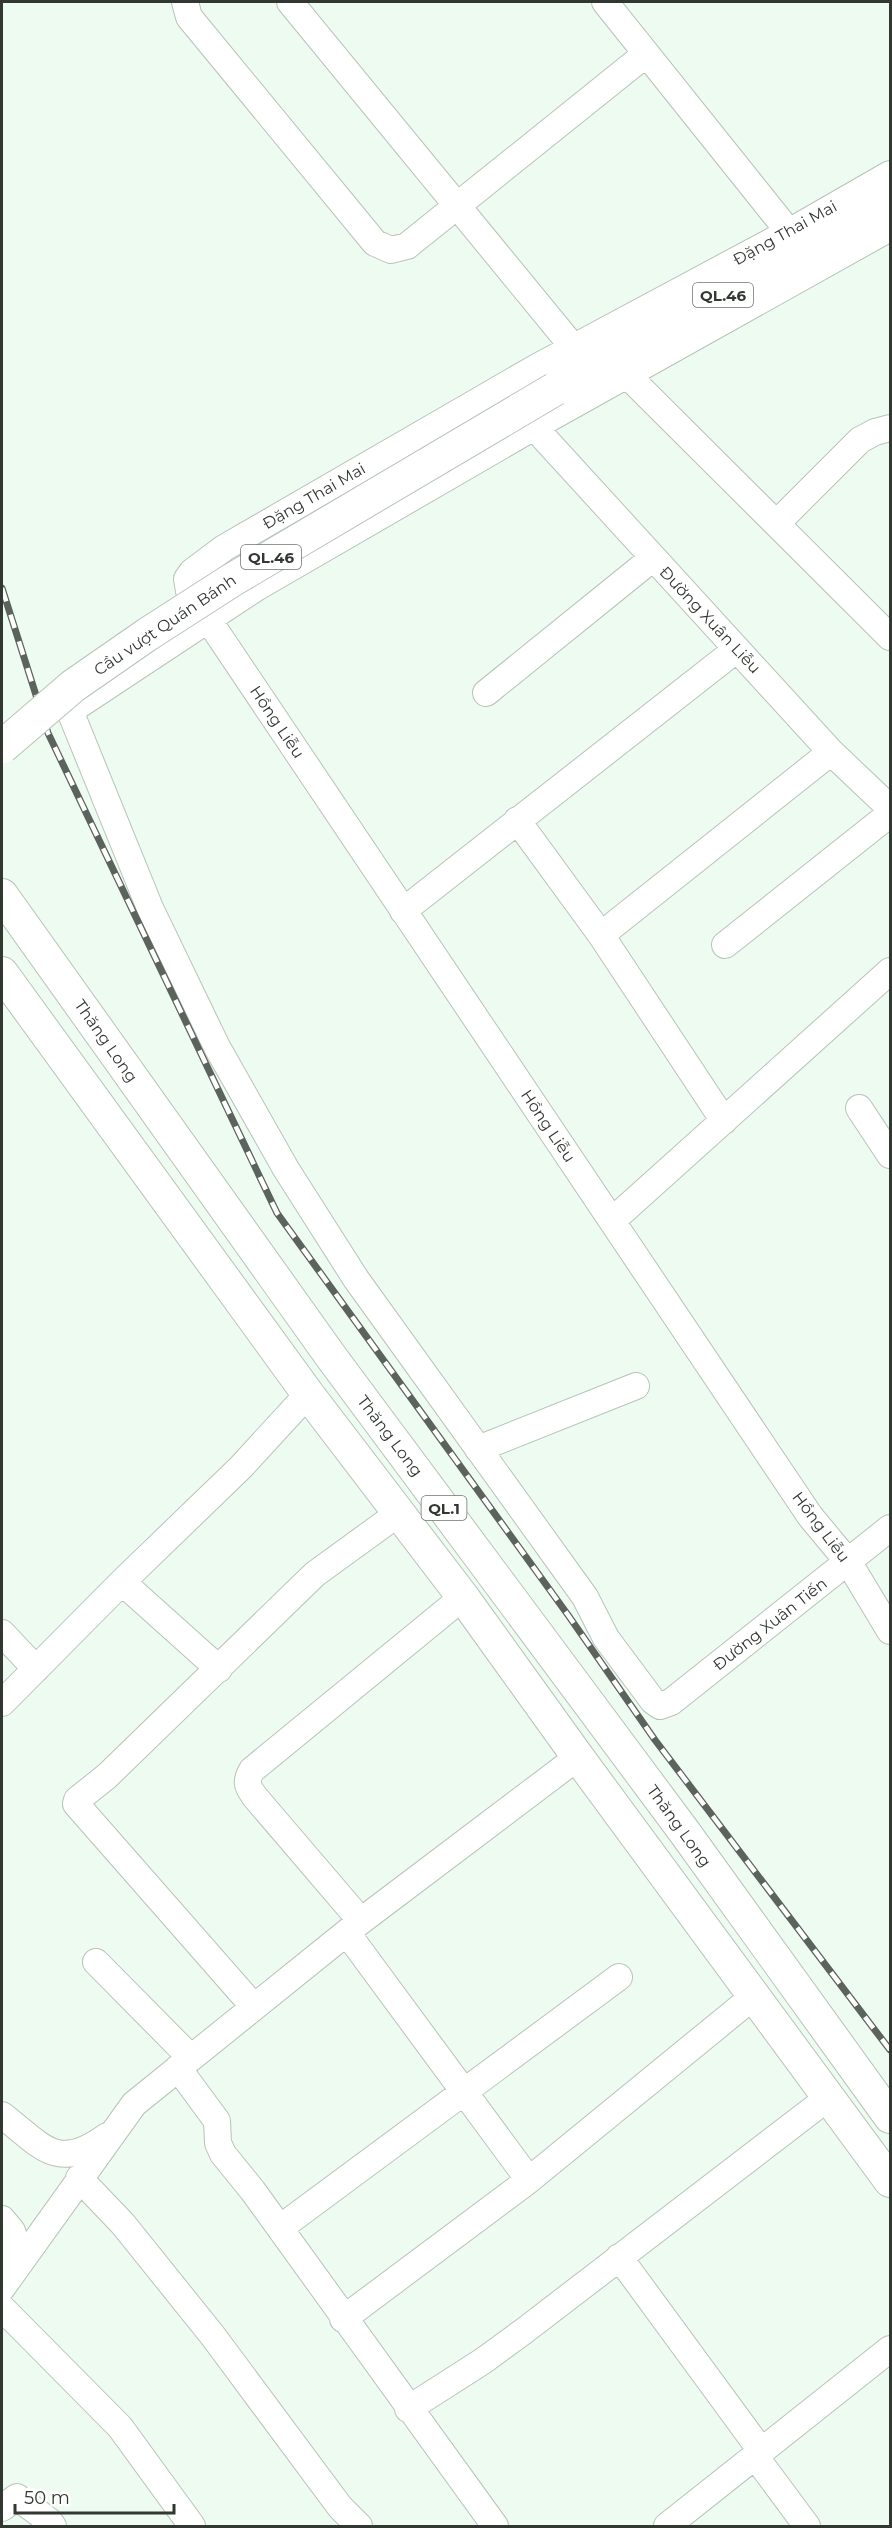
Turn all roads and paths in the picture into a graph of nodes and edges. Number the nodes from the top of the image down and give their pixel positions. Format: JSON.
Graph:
{"nodes":[{"id":1,"x":185,"y":2,"type":"edge"},
{"id":2,"x":290,"y":2,"type":"edge"},
{"id":3,"x":605,"y":2,"type":"edge"},
{"id":4,"x":646,"y":54,"type":"junction"},
{"id":5,"x":891,"y":174,"type":"edge"},
{"id":6,"x":891,"y":201,"type":"edge"},
{"id":7,"x":457,"y":205,"type":"junction"},
{"id":8,"x":891,"y":228,"type":"edge"},
{"id":9,"x":789,"y":232,"type":"junction"},
{"id":10,"x":573,"y":348,"type":"junction"},
{"id":11,"x":628,"y":376,"type":"junction"},
{"id":12,"x":555,"y":389,"type":"joint"},
{"id":13,"x":534,"y":427,"type":"junction"},
{"id":14,"x":891,"y":428,"type":"edge"},
{"id":15,"x":305,"y":501,"type":"junction"},
{"id":16,"x":777,"y":523,"type":"junction"},
{"id":17,"x":331,"y":544,"type":"junction"},
{"id":18,"x":653,"y":558,"type":"junction"},
{"id":19,"x":207,"y":619,"type":"junction"},
{"id":20,"x":891,"y":637,"type":"edge"},
{"id":21,"x":737,"y":649,"type":"junction"},
{"id":22,"x":486,"y":693,"type":"dead end"},
{"id":23,"x":2,"y":747,"type":"edge"},
{"id":24,"x":831,"y":752,"type":"junction"},
{"id":25,"x":891,"y":808,"type":"edge"},
{"id":26,"x":891,"y":814,"type":"edge"},
{"id":27,"x":517,"y":820,"type":"junction"},
{"id":28,"x":2,"y":895,"type":"edge"},
{"id":29,"x":403,"y":911,"type":"junction"},
{"id":30,"x":601,"y":935,"type":"junction"},
{"id":31,"x":725,"y":945,"type":"dead end"},
{"id":32,"x":891,"y":971,"type":"edge"},
{"id":33,"x":2,"y":973,"type":"edge"},
{"id":34,"x":859,"y":1108,"type":"dead end"},
{"id":35,"x":724,"y":1120,"type":"junction"},
{"id":36,"x":891,"y":1155,"type":"edge"},
{"id":37,"x":613,"y":1220,"type":"junction"},
{"id":38,"x":636,"y":1386,"type":"dead end"},
{"id":39,"x":308,"y":1394,"type":"junction"},
{"id":40,"x":478,"y":1449,"type":"junction"},
{"id":41,"x":399,"y":1513,"type":"junction"},
{"id":42,"x":891,"y":1528,"type":"edge"},
{"id":43,"x":849,"y":1563,"type":"junction"},
{"id":44,"x":493,"y":1573,"type":"junction"},
{"id":45,"x":122,"y":1582,"type":"junction"},
{"id":46,"x":463,"y":1597,"type":"junction"},
{"id":47,"x":891,"y":1631,"type":"edge"},
{"id":48,"x":2,"y":1633,"type":"edge"},
{"id":49,"x":36,"y":1669,"type":"junction"},
{"id":50,"x":219,"y":1669,"type":"junction"},
{"id":51,"x":2,"y":1702,"type":"edge"},
{"id":52,"x":578,"y":1757,"type":"junction"},
{"id":53,"x":354,"y":1927,"type":"junction"},
{"id":54,"x":96,"y":1962,"type":"dead end"},
{"id":55,"x":619,"y":1977,"type":"dead end"},
{"id":56,"x":754,"y":1996,"type":"junction"},
{"id":57,"x":254,"y":2007,"type":"junction"},
{"id":58,"x":184,"y":2063,"type":"junction"},
{"id":59,"x":464,"y":2094,"type":"junction"},
{"id":60,"x":829,"y":2097,"type":"junction"},
{"id":61,"x":2,"y":2115,"type":"edge"},
{"id":62,"x":891,"y":2117,"type":"edge"},
{"id":63,"x":114,"y":2130,"type":"junction"},
{"id":64,"x":79,"y":2178,"type":"junction"},
{"id":65,"x":529,"y":2180,"type":"junction"},
{"id":66,"x":891,"y":2181,"type":"edge"},
{"id":67,"x":2,"y":2218,"type":"edge"},
{"id":68,"x":280,"y":2228,"type":"junction"},
{"id":69,"x":619,"y":2257,"type":"junction"},
{"id":70,"x":2,"y":2264,"type":"edge"},
{"id":71,"x":2,"y":2288,"type":"edge"},
{"id":72,"x":2,"y":2308,"type":"edge"},
{"id":73,"x":344,"y":2319,"type":"junction"},
{"id":74,"x":891,"y":2349,"type":"edge"},
{"id":75,"x":408,"y":2409,"type":"junction"},
{"id":76,"x":759,"y":2454,"type":"junction"},
{"id":77,"x":2,"y":2508,"type":"edge"},
{"id":78,"x":53,"y":2526,"type":"edge"},
{"id":79,"x":192,"y":2526,"type":"edge"},
{"id":80,"x":359,"y":2526,"type":"edge"},
{"id":81,"x":495,"y":2526,"type":"edge"},
{"id":82,"x":667,"y":2526,"type":"edge"},
{"id":83,"x":807,"y":2526,"type":"edge"}],
"edges":[{"from":1,"to":7,"type":"street"},
{"from":2,"to":7,"type":"street"},
{"from":3,"to":4,"type":"street"},
{"from":4,"to":7,"type":"street"},
{"from":4,"to":9,"type":"street"},
{"from":5,"to":9,"type":"street","name":"Đặng Thai Mai"},
{"from":6,"to":12,"type":"highway","name":"Đặng Thai Mai","number":"QL.46"},
{"from":7,"to":10,"type":"street"},
{"from":8,"to":11,"type":"street"},
{"from":9,"to":10,"type":"street","name":"Đặng Thai Mai"},
{"from":10,"to":15,"type":"street","name":"Đặng Thai Mai"},
{"from":11,"to":13,"type":"street"},
{"from":11,"to":16,"type":"street"},
{"from":12,"to":23,"type":"highway","name":"Cầu vượt Quán Bánh","number":"QL.46","bridge":true},
{"from":13,"to":17,"type":"street"},
{"from":13,"to":18,"type":"street","name":"Đường Xuân Liễu"},
{"from":14,"to":16,"type":"street"},
{"from":15,"to":17,"type":"street"},
{"from":15,"to":19,"type":"street","name":"Đặng Thai Mai"},
{"from":16,"to":20,"type":"street"},
{"from":17,"to":19,"type":"street"},
{"from":18,"to":21,"type":"street","name":"Đường Xuân Liễu"},
{"from":18,"to":22,"type":"street"},
{"from":19,"to":29,"type":"street","name":"Hồng Liễu"},
{"from":19,"to":40,"type":"street"},
{"from":21,"to":24,"type":"street","name":"Đường Xuân Liễu"},
{"from":21,"to":27,"type":"street"},
{"from":24,"to":25,"type":"street","name":"Đường Xuân Liễu"},
{"from":24,"to":30,"type":"street"},
{"from":26,"to":31,"type":"street"},
{"from":27,"to":29,"type":"street"},
{"from":27,"to":30,"type":"street"},
{"from":28,"to":44,"type":"main road","name":"Thăng Long","number":"QL.1"},
{"from":29,"to":37,"type":"street","name":"Hồng Liễu"},
{"from":30,"to":35,"type":"street"},
{"from":32,"to":35,"type":"street"},
{"from":33,"to":39,"type":"main road","number":"QL.1"},
{"from":34,"to":36,"type":"street"},
{"from":35,"to":37,"type":"street"},
{"from":37,"to":43,"type":"street","name":"Hồng Liễu"},
{"from":38,"to":40,"type":"street"},
{"from":39,"to":41,"type":"main road","number":"QL.1"},
{"from":39,"to":45,"type":"street"},
{"from":40,"to":43,"type":"street","name":"Đường Xuân Tiến"},
{"from":41,"to":46,"type":"main road","number":"QL.1"},
{"from":41,"to":50,"type":"street"},
{"from":42,"to":43,"type":"street","name":"Đường Xuân Tiến"},
{"from":43,"to":47,"type":"street","name":"Hồng Liễu"},
{"from":44,"to":46,"type":"main road"},
{"from":44,"to":62,"type":"main road","name":"Thăng Long","number":"QL.1"},
{"from":45,"to":49,"type":"street"},
{"from":45,"to":50,"type":"street"},
{"from":46,"to":52,"type":"main road","number":"QL.1"},
{"from":46,"to":53,"type":"street"},
{"from":48,"to":49,"type":"street"},
{"from":49,"to":51,"type":"street"},
{"from":50,"to":57,"type":"street"},
{"from":52,"to":53,"type":"street"},
{"from":52,"to":56,"type":"main road","number":"QL.1"},
{"from":53,"to":57,"type":"street"},
{"from":53,"to":59,"type":"street"},
{"from":54,"to":58,"type":"street"},
{"from":55,"to":59,"type":"street"},
{"from":56,"to":60,"type":"main road","number":"QL.1"},
{"from":56,"to":65,"type":"street"},
{"from":57,"to":58,"type":"street"},
{"from":58,"to":63,"type":"street"},
{"from":58,"to":68,"type":"street"},
{"from":59,"to":65,"type":"street"},
{"from":59,"to":68,"type":"street"},
{"from":60,"to":66,"type":"main road","number":"QL.1"},
{"from":60,"to":69,"type":"street"},
{"from":61,"to":63,"type":"street"},
{"from":63,"to":64,"type":"street"},
{"from":64,"to":71,"type":"street"},
{"from":64,"to":80,"type":"street"},
{"from":65,"to":73,"type":"street"},
{"from":67,"to":70,"type":"street"},
{"from":68,"to":73,"type":"street"},
{"from":69,"to":75,"type":"street"},
{"from":69,"to":76,"type":"street"},
{"from":72,"to":79,"type":"street"},
{"from":73,"to":75,"type":"street"},
{"from":74,"to":76,"type":"street"},
{"from":75,"to":81,"type":"street"},
{"from":76,"to":82,"type":"street"},
{"from":76,"to":83,"type":"street"},
{"from":77,"to":78,"type":"street"}]}
